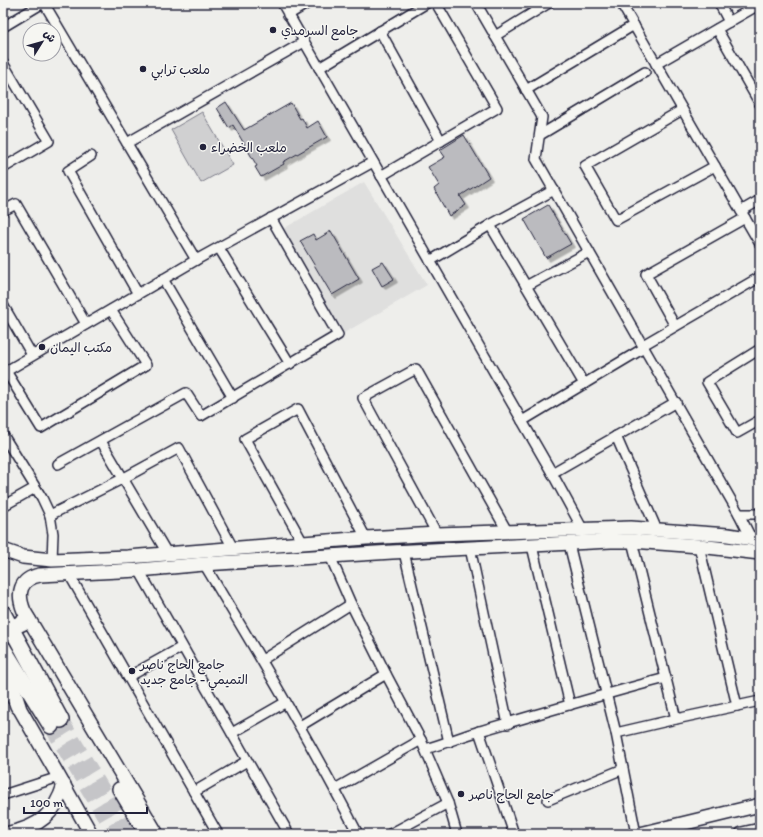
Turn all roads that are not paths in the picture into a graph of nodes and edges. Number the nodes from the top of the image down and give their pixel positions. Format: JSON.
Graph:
{"nodes":[{"id":1,"x":44,"y":3,"type":"edge"},
{"id":2,"x":282,"y":3,"type":"edge"},
{"id":3,"x":308,"y":3,"type":"edge"},
{"id":4,"x":427,"y":3,"type":"edge"},
{"id":5,"x":436,"y":3,"type":"edge"},
{"id":6,"x":476,"y":3,"type":"edge"},
{"id":7,"x":549,"y":3,"type":"edge"},
{"id":8,"x":621,"y":3,"type":"edge"},
{"id":9,"x":719,"y":3,"type":"edge"},
{"id":10,"x":760,"y":4,"type":"edge"},
{"id":11,"x":288,"y":15,"type":"junction"},
{"id":12,"x":729,"y":22,"type":"junction"},
{"id":13,"x":634,"y":25,"type":"junction"},
{"id":14,"x":3,"y":27,"type":"edge"},
{"id":15,"x":717,"y":29,"type":"junction"},
{"id":16,"x":380,"y":31,"type":"junction"},
{"id":17,"x":495,"y":36,"type":"junction"},
{"id":18,"x":304,"y":42,"type":"junction"},
{"id":19,"x":3,"y":63,"type":"edge"},
{"id":20,"x":656,"y":64,"type":"junction"},
{"id":21,"x":319,"y":68,"type":"junction"},
{"id":22,"x":645,"y":72,"type":"dead end"},
{"id":23,"x":526,"y":90,"type":"junction"},
{"id":24,"x":760,"y":104,"type":"edge"},
{"id":25,"x":682,"y":110,"type":"junction"},
{"id":26,"x":540,"y":135,"type":"junction"},
{"id":27,"x":441,"y":141,"type":"junction"},
{"id":28,"x":127,"y":143,"type":"junction"},
{"id":29,"x":91,"y":156,"type":"dead end"},
{"id":30,"x":373,"y":162,"type":"junction"},
{"id":31,"x":715,"y":166,"type":"junction"},
{"id":32,"x":3,"y":168,"type":"edge"},
{"id":33,"x":381,"y":176,"type":"junction"},
{"id":34,"x":554,"y":190,"type":"junction"},
{"id":35,"x":760,"y":200,"type":"edge"},
{"id":36,"x":3,"y":211,"type":"edge"},
{"id":37,"x":743,"y":214,"type":"junction"},
{"id":38,"x":271,"y":218,"type":"junction"},
{"id":39,"x":490,"y":225,"type":"junction"},
{"id":40,"x":760,"y":244,"type":"edge"},
{"id":41,"x":219,"y":248,"type":"junction"},
{"id":42,"x":589,"y":252,"type":"junction"},
{"id":43,"x":196,"y":260,"type":"junction"},
{"id":44,"x":430,"y":261,"type":"junction"},
{"id":45,"x":760,"y":278,"type":"edge"},
{"id":46,"x":163,"y":279,"type":"junction"},
{"id":47,"x":526,"y":286,"type":"junction"},
{"id":48,"x":138,"y":294,"type":"junction"},
{"id":49,"x":3,"y":304,"type":"edge"},
{"id":50,"x":111,"y":310,"type":"junction"},
{"id":51,"x":86,"y":324,"type":"junction"},
{"id":52,"x":675,"y":326,"type":"junction"},
{"id":53,"x":643,"y":346,"type":"junction"},
{"id":54,"x":760,"y":349,"type":"edge"},
{"id":55,"x":32,"y":355,"type":"junction"},
{"id":56,"x":290,"y":364,"type":"junction"},
{"id":57,"x":4,"y":372,"type":"edge"},
{"id":58,"x":584,"y":384,"type":"junction"},
{"id":59,"x":233,"y":398,"type":"junction"},
{"id":60,"x":676,"y":402,"type":"junction"},
{"id":61,"x":760,"y":420,"type":"edge"},
{"id":62,"x":522,"y":421,"type":"junction"},
{"id":63,"x":3,"y":435,"type":"edge"},
{"id":64,"x":616,"y":436,"type":"junction"},
{"id":65,"x":101,"y":441,"type":"junction"},
{"id":66,"x":58,"y":464,"type":"dead end"},
{"id":67,"x":552,"y":473,"type":"junction"},
{"id":68,"x":124,"y":478,"type":"junction"},
{"id":69,"x":35,"y":488,"type":"junction"},
{"id":70,"x":3,"y":506,"type":"edge"},
{"id":71,"x":740,"y":514,"type":"junction"},
{"id":72,"x":760,"y":514,"type":"edge"},
{"id":73,"x":50,"y":515,"type":"junction"},
{"id":74,"x":582,"y":528,"type":"junction"},
{"id":75,"x":657,"y":530,"type":"junction"},
{"id":76,"x":507,"y":531,"type":"junction"},
{"id":77,"x":437,"y":534,"type":"junction"},
{"id":78,"x":391,"y":537,"type":"junction"},
{"id":79,"x":366,"y":538,"type":"junction"},
{"id":80,"x":755,"y":539,"type":"edge"},
{"id":81,"x":632,"y":541,"type":"junction"},
{"id":82,"x":303,"y":542,"type":"junction"},
{"id":83,"x":569,"y":544,"type":"junction"},
{"id":84,"x":532,"y":546,"type":"junction"},
{"id":85,"x":699,"y":546,"type":"junction"},
{"id":86,"x":233,"y":548,"type":"junction"},
{"id":87,"x":470,"y":548,"type":"junction"},
{"id":88,"x":3,"y":550,"type":"edge"},
{"id":89,"x":398,"y":552,"type":"junction"},
{"id":90,"x":167,"y":553,"type":"junction"},
{"id":91,"x":760,"y":553,"type":"edge"},
{"id":92,"x":330,"y":556,"type":"junction"},
{"id":93,"x":76,"y":559,"type":"junction"},
{"id":94,"x":52,"y":560,"type":"junction"},
{"id":95,"x":204,"y":564,"type":"junction"},
{"id":96,"x":139,"y":570,"type":"junction"},
{"id":97,"x":72,"y":574,"type":"junction"},
{"id":98,"x":351,"y":604,"type":"junction"},
{"id":99,"x":3,"y":613,"type":"edge"},
{"id":100,"x":28,"y":620,"type":"junction"},
{"id":101,"x":11,"y":628,"type":"junction"},
{"id":102,"x":182,"y":646,"type":"junction"},
{"id":103,"x":3,"y":648,"type":"edge"},
{"id":104,"x":50,"y":657,"type":"junction"},
{"id":105,"x":3,"y":659,"type":"edge"},
{"id":106,"x":262,"y":660,"type":"junction"},
{"id":107,"x":386,"y":674,"type":"junction"},
{"id":108,"x":128,"y":677,"type":"junction"},
{"id":109,"x":666,"y":678,"type":"junction"},
{"id":110,"x":3,"y":680,"type":"edge"},
{"id":111,"x":606,"y":694,"type":"junction"},
{"id":112,"x":760,"y":701,"type":"edge"},
{"id":113,"x":286,"y":702,"type":"junction"},
{"id":114,"x":570,"y":705,"type":"junction"},
{"id":115,"x":18,"y":706,"type":"junction"},
{"id":116,"x":737,"y":706,"type":"junction"},
{"id":117,"x":676,"y":718,"type":"junction"},
{"id":118,"x":508,"y":724,"type":"junction"},
{"id":119,"x":300,"y":726,"type":"junction"},
{"id":120,"x":479,"y":731,"type":"junction"},
{"id":121,"x":232,"y":733,"type":"junction"},
{"id":122,"x":616,"y":733,"type":"junction"},
{"id":123,"x":421,"y":740,"type":"junction"},
{"id":124,"x":449,"y":742,"type":"junction"},
{"id":125,"x":425,"y":749,"type":"junction"},
{"id":126,"x":247,"y":761,"type":"junction"},
{"id":127,"x":623,"y":769,"type":"junction"},
{"id":128,"x":62,"y":781,"type":"junction"},
{"id":129,"x":335,"y":789,"type":"junction"},
{"id":130,"x":194,"y":792,"type":"junction"},
{"id":131,"x":3,"y":796,"type":"edge"},
{"id":132,"x":548,"y":800,"type":"dead end"},
{"id":133,"x":448,"y":803,"type":"junction"},
{"id":134,"x":760,"y":805,"type":"edge"},
{"id":135,"x":760,"y":830,"type":"edge"},
{"id":136,"x":8,"y":832,"type":"edge"},
{"id":137,"x":91,"y":834,"type":"edge"},
{"id":138,"x":146,"y":834,"type":"edge"},
{"id":139,"x":157,"y":834,"type":"edge"},
{"id":140,"x":218,"y":834,"type":"edge"},
{"id":141,"x":289,"y":834,"type":"edge"},
{"id":142,"x":358,"y":834,"type":"edge"},
{"id":143,"x":390,"y":834,"type":"edge"},
{"id":144,"x":457,"y":834,"type":"edge"},
{"id":145,"x":514,"y":834,"type":"edge"},
{"id":146,"x":636,"y":834,"type":"edge"},
{"id":147,"x":640,"y":834,"type":"edge"},
{"id":148,"x":742,"y":834,"type":"edge"}],
"edges":[{"from":1,"to":14,"type":"street"},
{"from":1,"to":28,"type":"street"},
{"from":2,"to":11,"type":"street"},
{"from":3,"to":11,"type":"street"},
{"from":4,"to":16,"type":"street"},
{"from":5,"to":27,"type":"street"},
{"from":6,"to":17,"type":"street"},
{"from":7,"to":17,"type":"street"},
{"from":8,"to":13,"type":"street"},
{"from":9,"to":12,"type":"street"},
{"from":10,"to":12,"type":"street"},
{"from":11,"to":18,"type":"street"},
{"from":12,"to":15,"type":"street"},
{"from":13,"to":20,"type":"street"},
{"from":13,"to":23,"type":"street"},
{"from":15,"to":20,"type":"street"},
{"from":15,"to":24,"type":"street"},
{"from":16,"to":21,"type":"street"},
{"from":16,"to":27,"type":"street"},
{"from":17,"to":23,"type":"street"},
{"from":18,"to":21,"type":"street"},
{"from":18,"to":28,"type":"street"},
{"from":19,"to":32,"type":"street"},
{"from":20,"to":25,"type":"street"},
{"from":21,"to":30,"type":"street"},
{"from":22,"to":26,"type":"street"},
{"from":23,"to":26,"type":"street"},
{"from":25,"to":31,"type":"street"},
{"from":25,"to":31,"type":"street"},
{"from":26,"to":34,"type":"street"},
{"from":27,"to":33,"type":"street"},
{"from":28,"to":43,"type":"street"},
{"from":29,"to":48,"type":"street"},
{"from":30,"to":33,"type":"street"},
{"from":30,"to":38,"type":"street"},
{"from":31,"to":37,"type":"street"},
{"from":33,"to":44,"type":"street"},
{"from":34,"to":39,"type":"street"},
{"from":34,"to":42,"type":"street"},
{"from":35,"to":37,"type":"street"},
{"from":36,"to":51,"type":"street"},
{"from":37,"to":40,"type":"street"},
{"from":37,"to":52,"type":"street"},
{"from":38,"to":41,"type":"street"},
{"from":38,"to":56,"type":"street"},
{"from":39,"to":44,"type":"street"},
{"from":39,"to":47,"type":"street"},
{"from":41,"to":43,"type":"street"},
{"from":41,"to":56,"type":"street"},
{"from":42,"to":47,"type":"street"},
{"from":42,"to":53,"type":"street"},
{"from":43,"to":46,"type":"street"},
{"from":44,"to":62,"type":"street"},
{"from":45,"to":52,"type":"street"},
{"from":46,"to":48,"type":"street"},
{"from":46,"to":59,"type":"street"},
{"from":47,"to":58,"type":"street"},
{"from":48,"to":50,"type":"street"},
{"from":49,"to":55,"type":"street"},
{"from":50,"to":51,"type":"street"},
{"from":50,"to":57,"type":"street"},
{"from":51,"to":55,"type":"street"},
{"from":52,"to":53,"type":"street"},
{"from":53,"to":58,"type":"street"},
{"from":53,"to":60,"type":"street"},
{"from":54,"to":61,"type":"street"},
{"from":55,"to":57,"type":"street"},
{"from":56,"to":59,"type":"street"},
{"from":58,"to":62,"type":"street"},
{"from":59,"to":65,"type":"street"},
{"from":60,"to":64,"type":"street"},
{"from":60,"to":71,"type":"street"},
{"from":62,"to":67,"type":"street"},
{"from":63,"to":69,"type":"street"},
{"from":64,"to":67,"type":"street"},
{"from":64,"to":75,"type":"street"},
{"from":65,"to":66,"type":"street"},
{"from":65,"to":68,"type":"street"},
{"from":67,"to":74,"type":"street"},
{"from":68,"to":73,"type":"street"},
{"from":68,"to":86,"type":"street"},
{"from":68,"to":90,"type":"street"},
{"from":69,"to":70,"type":"street"},
{"from":69,"to":73,"type":"street"},
{"from":71,"to":72,"type":"street"},
{"from":71,"to":80,"type":"street"},
{"from":73,"to":94,"type":"street"},
{"from":74,"to":75,"type":"main road"},
{"from":74,"to":76,"type":"main road"},
{"from":75,"to":80,"type":"main road"},
{"from":76,"to":77,"type":"main road"},
{"from":76,"to":77,"type":"street"},
{"from":77,"to":78,"type":"main road"},
{"from":78,"to":79,"type":"main road"},
{"from":78,"to":89,"type":"main road"},
{"from":79,"to":82,"type":"main road"},
{"from":79,"to":82,"type":"street"},
{"from":81,"to":83,"type":"main road"},
{"from":81,"to":85,"type":"main road"},
{"from":81,"to":109,"type":"street"},
{"from":82,"to":86,"type":"main road"},
{"from":83,"to":84,"type":"main road"},
{"from":83,"to":111,"type":"street"},
{"from":84,"to":87,"type":"main road"},
{"from":84,"to":114,"type":"street"},
{"from":85,"to":91,"type":"main road"},
{"from":85,"to":116,"type":"street"},
{"from":86,"to":90,"type":"main road"},
{"from":87,"to":89,"type":"main road"},
{"from":87,"to":118,"type":"street"},
{"from":88,"to":94,"type":"main road"},
{"from":89,"to":92,"type":"main road"},
{"from":89,"to":124,"type":"street"},
{"from":90,"to":93,"type":"main road"},
{"from":92,"to":95,"type":"main road"},
{"from":92,"to":98,"type":"street"},
{"from":93,"to":94,"type":"main road"},
{"from":93,"to":97,"type":"main road"},
{"from":95,"to":96,"type":"main road"},
{"from":95,"to":106,"type":"street"},
{"from":96,"to":97,"type":"main road"},
{"from":96,"to":102,"type":"street"},
{"from":97,"to":100,"type":"main road"},
{"from":97,"to":108,"type":"street"},
{"from":98,"to":106,"type":"street"},
{"from":98,"to":107,"type":"street"},
{"from":99,"to":101,"type":"main road"},
{"from":100,"to":101,"type":"main road"},
{"from":100,"to":104,"type":"main road"},
{"from":101,"to":103,"type":"main road"},
{"from":102,"to":108,"type":"street"},
{"from":102,"to":121,"type":"street"},
{"from":104,"to":138,"type":"main road"},
{"from":104,"to":139,"type":"main road"},
{"from":105,"to":115,"type":"main road"},
{"from":106,"to":113,"type":"street"},
{"from":107,"to":119,"type":"street"},
{"from":107,"to":123,"type":"street"},
{"from":108,"to":130,"type":"street"},
{"from":109,"to":111,"type":"street"},
{"from":109,"to":117,"type":"street"},
{"from":110,"to":115,"type":"main road"},
{"from":111,"to":114,"type":"street"},
{"from":111,"to":122,"type":"street"},
{"from":112,"to":116,"type":"street"},
{"from":113,"to":119,"type":"street"},
{"from":113,"to":121,"type":"street"},
{"from":114,"to":118,"type":"street"},
{"from":115,"to":128,"type":"main road"},
{"from":116,"to":117,"type":"street"},
{"from":117,"to":122,"type":"street"},
{"from":118,"to":120,"type":"street"},
{"from":119,"to":129,"type":"street"},
{"from":120,"to":124,"type":"street"},
{"from":120,"to":145,"type":"street"},
{"from":121,"to":126,"type":"street"},
{"from":122,"to":127,"type":"street"},
{"from":123,"to":125,"type":"street"},
{"from":123,"to":129,"type":"street"},
{"from":124,"to":125,"type":"street"},
{"from":125,"to":133,"type":"street"},
{"from":126,"to":130,"type":"street"},
{"from":126,"to":141,"type":"street"},
{"from":127,"to":132,"type":"street"},
{"from":127,"to":146,"type":"street"},
{"from":128,"to":131,"type":"street"},
{"from":128,"to":136,"type":"main road"},
{"from":128,"to":137,"type":"main road"},
{"from":129,"to":142,"type":"street"},
{"from":130,"to":140,"type":"street"},
{"from":133,"to":143,"type":"street"},
{"from":133,"to":144,"type":"street"},
{"from":134,"to":147,"type":"main road"},
{"from":135,"to":148,"type":"main road"}]}
